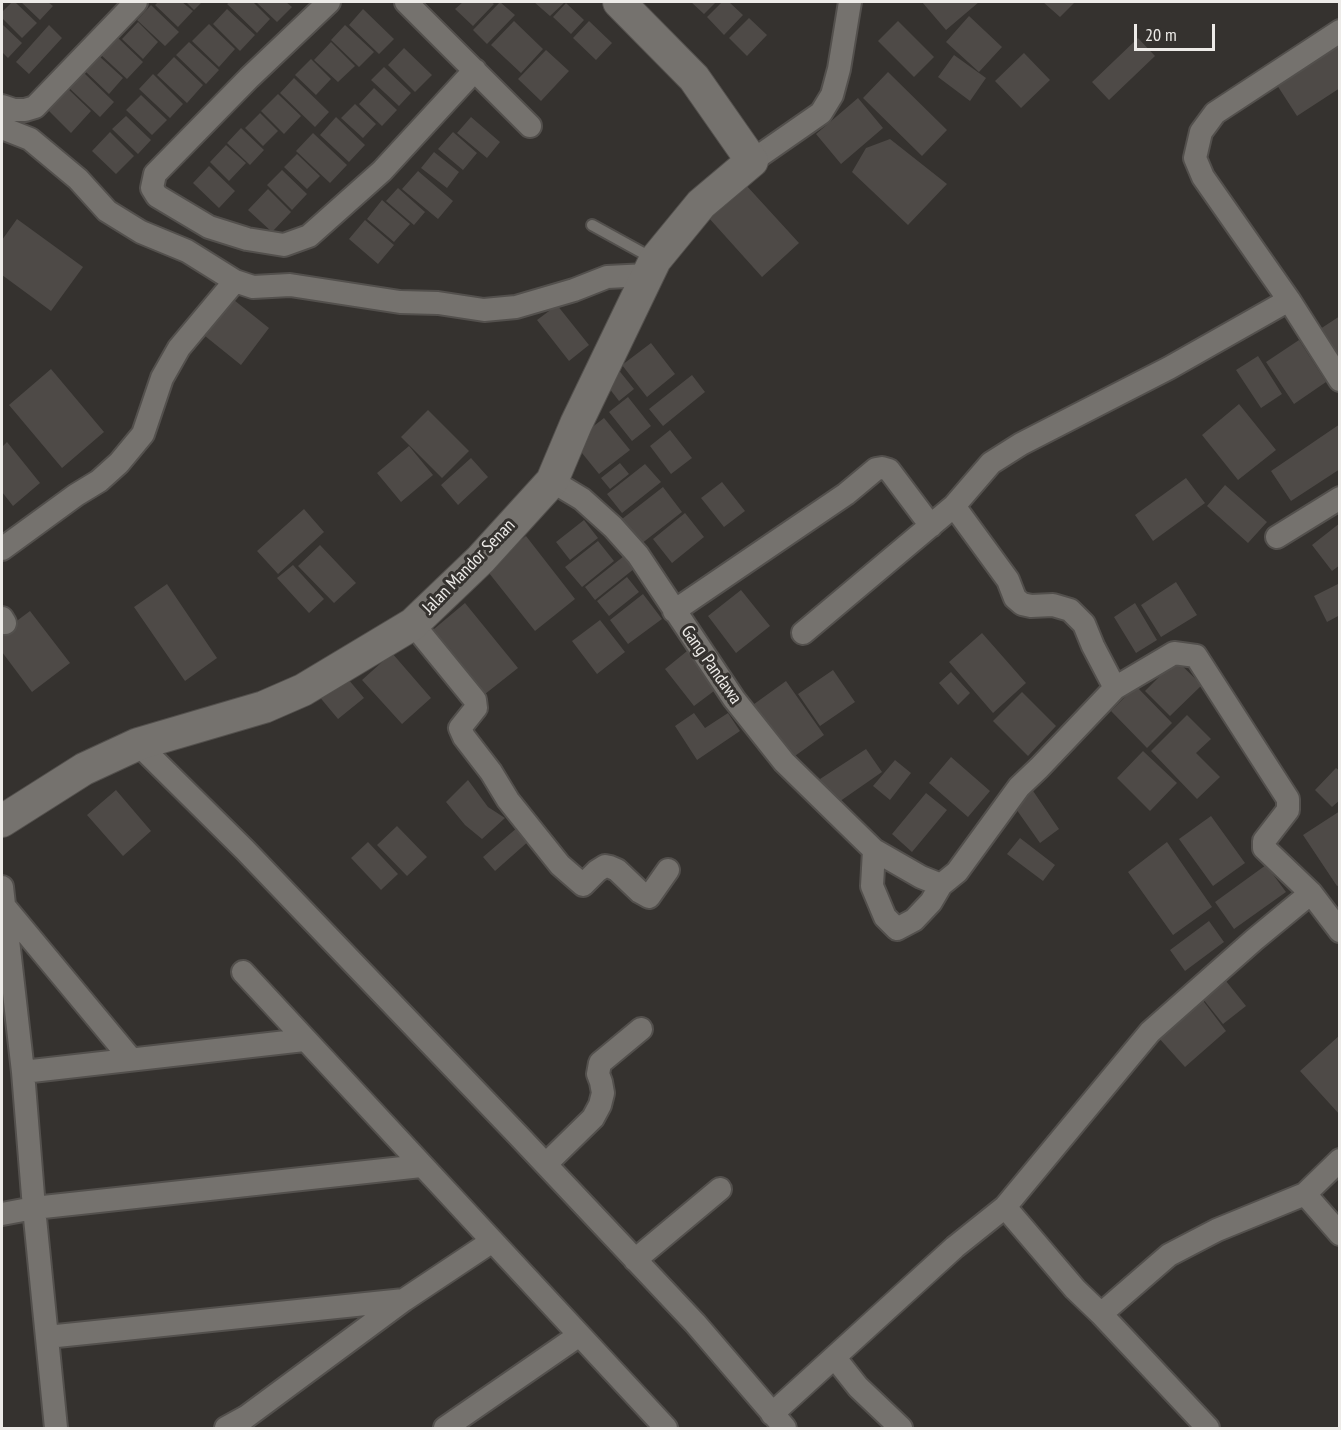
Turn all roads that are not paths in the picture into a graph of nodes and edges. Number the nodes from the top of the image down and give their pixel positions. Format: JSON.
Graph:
{"nodes":[{"id":1,"x":136,"y":2,"type":"edge"},
{"id":2,"x":329,"y":2,"type":"edge"},
{"id":3,"x":406,"y":2,"type":"edge"},
{"id":4,"x":619,"y":2,"type":"edge"},
{"id":5,"x":850,"y":2,"type":"edge"},
{"id":6,"x":1340,"y":31,"type":"edge"},
{"id":7,"x":475,"y":70,"type":"junction"},
{"id":8,"x":2,"y":106,"type":"edge"},
{"id":9,"x":530,"y":126,"type":"dead end"},
{"id":10,"x":2,"y":129,"type":"edge"},
{"id":11,"x":752,"y":161,"type":"junction"},
{"id":12,"x":592,"y":225,"type":"dead end"},
{"id":13,"x":651,"y":267,"type":"junction"},
{"id":14,"x":235,"y":281,"type":"junction"},
{"id":15,"x":1289,"y":300,"type":"junction"},
{"id":16,"x":1340,"y":380,"type":"edge"},
{"id":17,"x":552,"y":481,"type":"junction"},
{"id":18,"x":1340,"y":498,"type":"edge"},
{"id":19,"x":954,"y":506,"type":"junction"},
{"id":20,"x":931,"y":526,"type":"junction"},
{"id":21,"x":1277,"y":537,"type":"dead end"},
{"id":22,"x":2,"y":549,"type":"edge"},
{"id":23,"x":674,"y":611,"type":"junction"},
{"id":24,"x":413,"y":624,"type":"junction"},
{"id":25,"x":803,"y":633,"type":"dead end"},
{"id":26,"x":1115,"y":688,"type":"junction"},
{"id":27,"x":138,"y":744,"type":"junction"},
{"id":28,"x":2,"y":821,"type":"edge"},
{"id":29,"x":874,"y":850,"type":"junction"},
{"id":30,"x":668,"y":870,"type":"dead end"},
{"id":31,"x":941,"y":885,"type":"junction"},
{"id":32,"x":1311,"y":893,"type":"junction"},
{"id":33,"x":3,"y":897,"type":"edge"},
{"id":34,"x":1340,"y":932,"type":"edge"},
{"id":35,"x":243,"y":972,"type":"dead end"},
{"id":36,"x":641,"y":1029,"type":"dead end"},
{"id":37,"x":304,"y":1040,"type":"junction"},
{"id":38,"x":131,"y":1059,"type":"junction"},
{"id":39,"x":23,"y":1072,"type":"junction"},
{"id":40,"x":1340,"y":1160,"type":"edge"},
{"id":41,"x":546,"y":1164,"type":"junction"},
{"id":42,"x":421,"y":1166,"type":"junction"},
{"id":43,"x":720,"y":1190,"type":"dead end"},
{"id":44,"x":1305,"y":1194,"type":"junction"},
{"id":45,"x":1005,"y":1207,"type":"junction"},
{"id":46,"x":34,"y":1208,"type":"junction"},
{"id":47,"x":2,"y":1214,"type":"edge"},
{"id":48,"x":1340,"y":1234,"type":"edge"},
{"id":49,"x":491,"y":1242,"type":"junction"},
{"id":50,"x":635,"y":1260,"type":"junction"},
{"id":51,"x":404,"y":1300,"type":"junction"},
{"id":52,"x":1101,"y":1314,"type":"junction"},
{"id":53,"x":47,"y":1336,"type":"junction"},
{"id":54,"x":578,"y":1336,"type":"junction"},
{"id":55,"x":835,"y":1358,"type":"junction"},
{"id":56,"x":779,"y":1421,"type":"edge"},
{"id":57,"x":56,"y":1428,"type":"edge"},
{"id":58,"x":226,"y":1428,"type":"edge"},
{"id":59,"x":445,"y":1428,"type":"edge"},
{"id":60,"x":666,"y":1428,"type":"edge"},
{"id":61,"x":901,"y":1428,"type":"edge"},
{"id":62,"x":1208,"y":1428,"type":"edge"}],
"edges":[{"from":1,"to":8,"type":"street"},
{"from":2,"to":7,"type":"street"},
{"from":3,"to":7,"type":"street"},
{"from":4,"to":11,"type":"street"},
{"from":5,"to":11,"type":"street","name":"Jalan Mandor Senan"},
{"from":6,"to":15,"type":"street"},
{"from":7,"to":9,"type":"street"},
{"from":10,"to":14,"type":"street"},
{"from":11,"to":13,"type":"street","name":"Jalan Mandor Senan"},
{"from":12,"to":13,"type":"lane"},
{"from":13,"to":14,"type":"street"},
{"from":13,"to":17,"type":"street","name":"Jalan Mandor Senan"},
{"from":14,"to":22,"type":"street"},
{"from":15,"to":16,"type":"street"},
{"from":15,"to":19,"type":"street"},
{"from":17,"to":23,"type":"street","name":"Gang Pandawa"},
{"from":17,"to":24,"type":"street","name":"Jalan Mandor Senan"},
{"from":18,"to":21,"type":"street"},
{"from":19,"to":20,"type":"street"},
{"from":19,"to":26,"type":"street"},
{"from":20,"to":23,"type":"street"},
{"from":20,"to":25,"type":"street"},
{"from":23,"to":29,"type":"street","name":"Gang Pandawa"},
{"from":24,"to":27,"type":"street","name":"Jalan Mandor Senan"},
{"from":24,"to":30,"type":"street"},
{"from":26,"to":31,"type":"street"},
{"from":26,"to":32,"type":"street"},
{"from":27,"to":28,"type":"street","name":"Jalan Mandor Senan"},
{"from":27,"to":41,"type":"street"},
{"from":29,"to":31,"type":"street","name":"Gang Pandawa"},
{"from":29,"to":31,"type":"street"},
{"from":32,"to":34,"type":"street"},
{"from":32,"to":45,"type":"street"},
{"from":33,"to":38,"type":"street"},
{"from":33,"to":39,"type":"street"},
{"from":35,"to":37,"type":"street"},
{"from":36,"to":41,"type":"street"},
{"from":37,"to":38,"type":"street"},
{"from":37,"to":42,"type":"street"},
{"from":38,"to":39,"type":"street"},
{"from":39,"to":46,"type":"street"},
{"from":40,"to":44,"type":"street"},
{"from":41,"to":50,"type":"street"},
{"from":42,"to":46,"type":"street"},
{"from":42,"to":49,"type":"street"},
{"from":43,"to":50,"type":"street"},
{"from":44,"to":48,"type":"street"},
{"from":44,"to":52,"type":"street"},
{"from":45,"to":52,"type":"street"},
{"from":45,"to":55,"type":"street"},
{"from":46,"to":47,"type":"street"},
{"from":46,"to":53,"type":"street"},
{"from":49,"to":51,"type":"street"},
{"from":49,"to":54,"type":"street"},
{"from":50,"to":56,"type":"street"},
{"from":51,"to":53,"type":"street"},
{"from":51,"to":58,"type":"street"},
{"from":52,"to":62,"type":"street"},
{"from":53,"to":57,"type":"street"},
{"from":54,"to":59,"type":"street"},
{"from":54,"to":60,"type":"street"},
{"from":55,"to":56,"type":"street"},
{"from":55,"to":61,"type":"street"}]}
